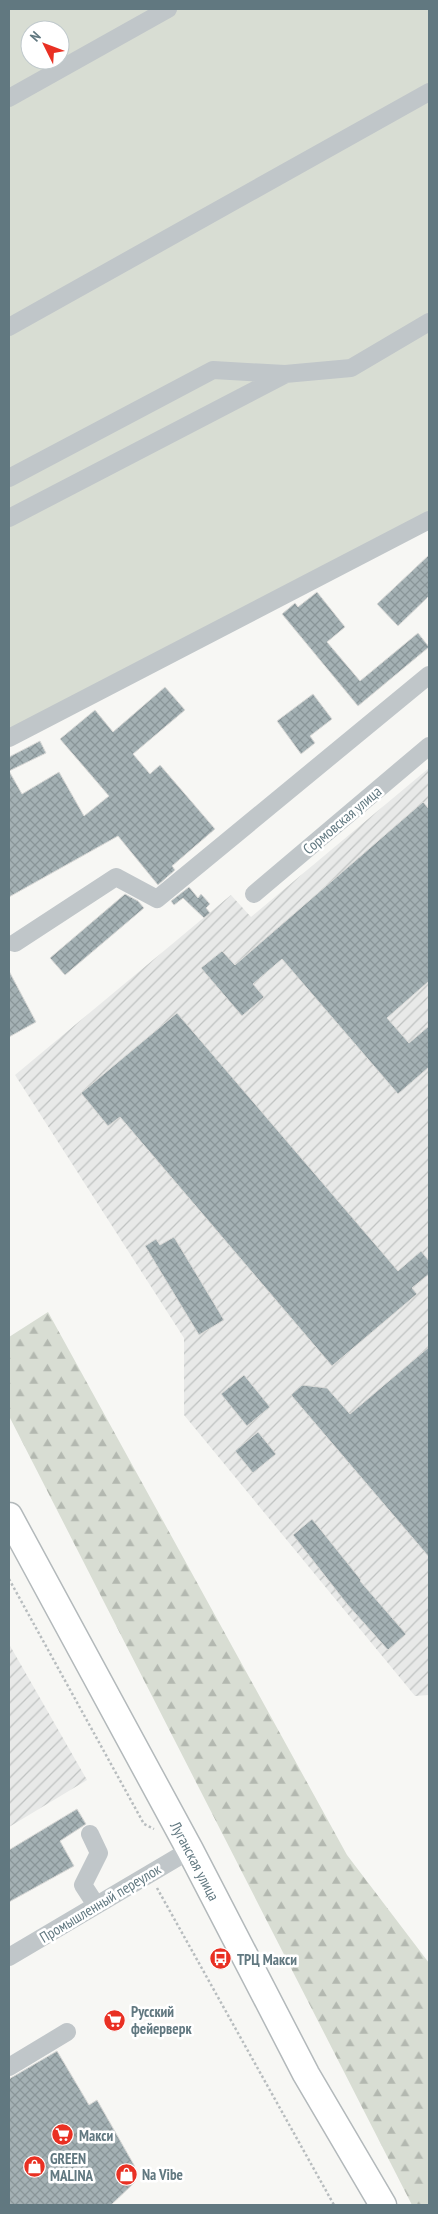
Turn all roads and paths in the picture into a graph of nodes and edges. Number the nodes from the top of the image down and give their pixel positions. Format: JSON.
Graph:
{"nodes":[{"id":1,"x":168,"y":9,"type":"edge"},
{"id":2,"x":429,"y":92,"type":"edge"},
{"id":3,"x":9,"y":98,"type":"edge"},
{"id":4,"x":429,"y":322,"type":"edge"},
{"id":5,"x":9,"y":327,"type":"edge"},
{"id":6,"x":285,"y":374,"type":"junction"},
{"id":7,"x":9,"y":478,"type":"edge"},
{"id":8,"x":9,"y":518,"type":"edge"},
{"id":9,"x":429,"y":520,"type":"edge"},
{"id":10,"x":429,"y":675,"type":"edge"},
{"id":11,"x":9,"y":738,"type":"edge"},
{"id":12,"x":429,"y":746,"type":"edge"},
{"id":13,"x":254,"y":894,"type":"dead end"},
{"id":14,"x":15,"y":943,"type":"dead end"},
{"id":15,"x":9,"y":1516,"type":"edge"},
{"id":16,"x":9,"y":1580,"type":"edge"},
{"id":17,"x":154,"y":1829,"type":"dead end"},
{"id":18,"x":90,"y":1834,"type":"dead end"},
{"id":19,"x":190,"y":1850,"type":"junction"},
{"id":20,"x":149,"y":1874,"type":"junction"},
{"id":21,"x":96,"y":1905,"type":"junction"},
{"id":22,"x":9,"y":1957,"type":"edge"},
{"id":23,"x":67,"y":2032,"type":"dead end"},
{"id":24,"x":9,"y":2067,"type":"edge"},
{"id":25,"x":334,"y":2205,"type":"edge"},
{"id":26,"x":383,"y":2205,"type":"edge"}],
"edges":[{"from":1,"to":3,"type":"street"},
{"from":2,"to":5,"type":"street"},
{"from":4,"to":6,"type":"street"},
{"from":6,"to":7,"type":"street"},
{"from":6,"to":8,"type":"street"},
{"from":9,"to":11,"type":"street"},
{"from":10,"to":14,"type":"street"},
{"from":12,"to":13,"type":"street","name":"Сормовская улица"},
{"from":15,"to":19,"type":"highway","name":"Луганская улица"},
{"from":16,"to":17,"type":"path"},
{"from":18,"to":21,"type":"street"},
{"from":19,"to":20,"type":"street","name":"Промышленный переулок"},
{"from":19,"to":26,"type":"highway","name":"Луганская улица"},
{"from":20,"to":21,"type":"street","name":"Промышленный переулок"},
{"from":20,"to":25,"type":"path"},
{"from":21,"to":22,"type":"street","name":"Промышленный переулок"},
{"from":23,"to":24,"type":"street"}]}
